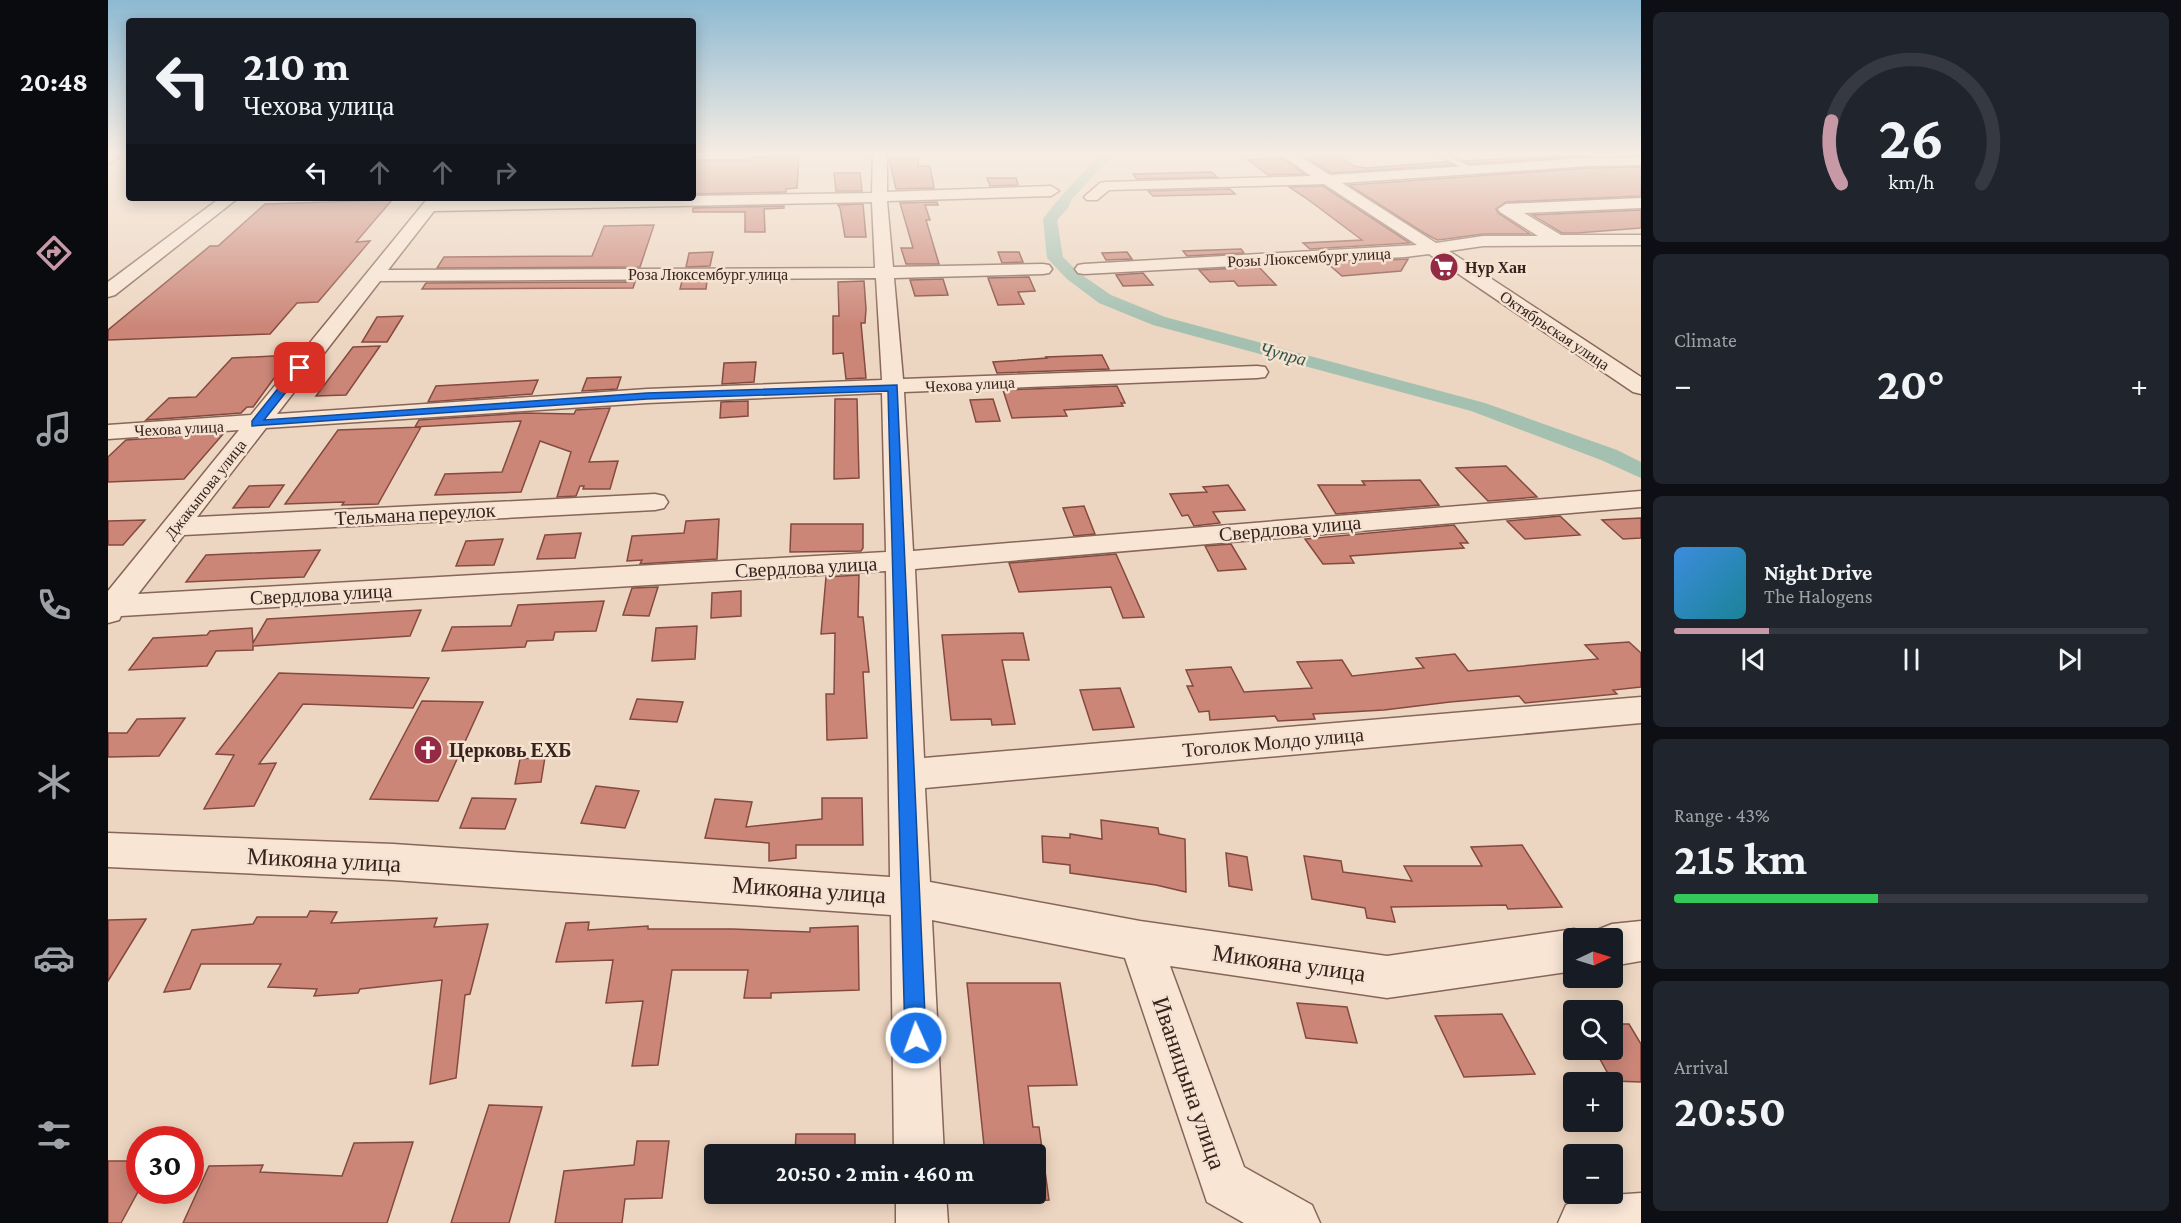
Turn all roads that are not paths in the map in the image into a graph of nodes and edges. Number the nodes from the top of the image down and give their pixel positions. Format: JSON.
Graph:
{"nodes":[{"id":1,"x":212,"y":212,"type":"edge"},
{"id":2,"x":425,"y":212,"type":"edge"},
{"id":3,"x":880,"y":212,"type":"edge"},
{"id":4,"x":1376,"y":212,"type":"edge"},
{"id":5,"x":1511,"y":212,"type":"edge"},
{"id":6,"x":1641,"y":240,"type":"edge"},
{"id":7,"x":1560,"y":242,"type":"junction"},
{"id":8,"x":1431,"y":247,"type":"junction"},
{"id":9,"x":1043,"y":269,"type":"dead end"},
{"id":10,"x":1084,"y":269,"type":"dead end"},
{"id":11,"x":884,"y":273,"type":"junction"},
{"id":12,"x":373,"y":276,"type":"junction"},
{"id":13,"x":108,"y":291,"type":"edge"},
{"id":14,"x":1257,"y":372,"type":"dead end"},
{"id":15,"x":893,"y":387,"type":"junction"},
{"id":16,"x":1641,"y":387,"type":"edge"},
{"id":17,"x":256,"y":424,"type":"junction"},
{"id":18,"x":108,"y":432,"type":"edge"},
{"id":19,"x":1641,"y":499,"type":"edge"},
{"id":20,"x":655,"y":502,"type":"dead end"},
{"id":21,"x":176,"y":526,"type":"junction"},
{"id":22,"x":900,"y":561,"type":"junction"},
{"id":23,"x":111,"y":609,"type":"edge"},
{"id":24,"x":1641,"y":710,"type":"edge"},
{"id":25,"x":906,"y":775,"type":"junction"},
{"id":26,"x":108,"y":850,"type":"edge"},
{"id":27,"x":911,"y":897,"type":"junction"},
{"id":28,"x":1140,"y":941,"type":"junction"},
{"id":29,"x":1641,"y":941,"type":"edge"},
{"id":30,"x":1623,"y":943,"type":"edge"},
{"id":31,"x":1563,"y":952,"type":"edge"},
{"id":32,"x":920,"y":1144,"type":"edge"},
{"id":33,"x":921,"y":1204,"type":"edge"},
{"id":34,"x":1641,"y":1220,"type":"edge"},
{"id":35,"x":922,"y":1223,"type":"edge"},
{"id":36,"x":1294,"y":1223,"type":"edge"},
{"id":37,"x":1584,"y":1223,"type":"edge"}],
"edges":[{"from":1,"to":13,"type":"street"},
{"from":2,"to":12,"type":"street","name":"Джакыпова улица"},
{"from":3,"to":11,"type":"street"},
{"from":4,"to":8,"type":"street","name":"Октябрьская улица"},
{"from":5,"to":7,"type":"street"},
{"from":6,"to":7,"type":"street","name":"Розы Люксембург улица"},
{"from":7,"to":8,"type":"street","name":"Розы Люксембург улица"},
{"from":8,"to":10,"type":"street","name":"Розы Люксембург улица"},
{"from":8,"to":16,"type":"street","name":"Октябрьская улица"},
{"from":9,"to":11,"type":"street","name":"Роза Люксембург улица"},
{"from":11,"to":12,"type":"street","name":"Роза Люксембург улица"},
{"from":11,"to":15,"type":"street"},
{"from":12,"to":17,"type":"street","name":"Джакыпова улица"},
{"from":14,"to":15,"type":"street","name":"Чехова улица"},
{"from":15,"to":17,"type":"street","name":"Чехова улица"},
{"from":15,"to":22,"type":"street"},
{"from":17,"to":18,"type":"street","name":"Чехова улица"},
{"from":17,"to":21,"type":"street","name":"Джакыпова улица"},
{"from":19,"to":22,"type":"street","name":"Свердлова улица"},
{"from":20,"to":21,"type":"street","name":"Тельмана переулок"},
{"from":21,"to":23,"type":"street","name":"Джакыпова улица"},
{"from":22,"to":23,"type":"street","name":"Свердлова улица"},
{"from":22,"to":25,"type":"street"},
{"from":24,"to":25,"type":"street","name":"Тоголок Молдо улица"},
{"from":25,"to":27,"type":"street"},
{"from":26,"to":27,"type":"street","name":"Микояна улица"},
{"from":27,"to":28,"type":"street","name":"Микояна улица"},
{"from":27,"to":32,"type":"street"},
{"from":28,"to":31,"type":"street","name":"Микояна улица"},
{"from":28,"to":36,"type":"street","name":"Иваницына улица"},
{"from":29,"to":30,"type":"street"},
{"from":33,"to":35,"type":"street"},
{"from":34,"to":37,"type":"street"}]}
